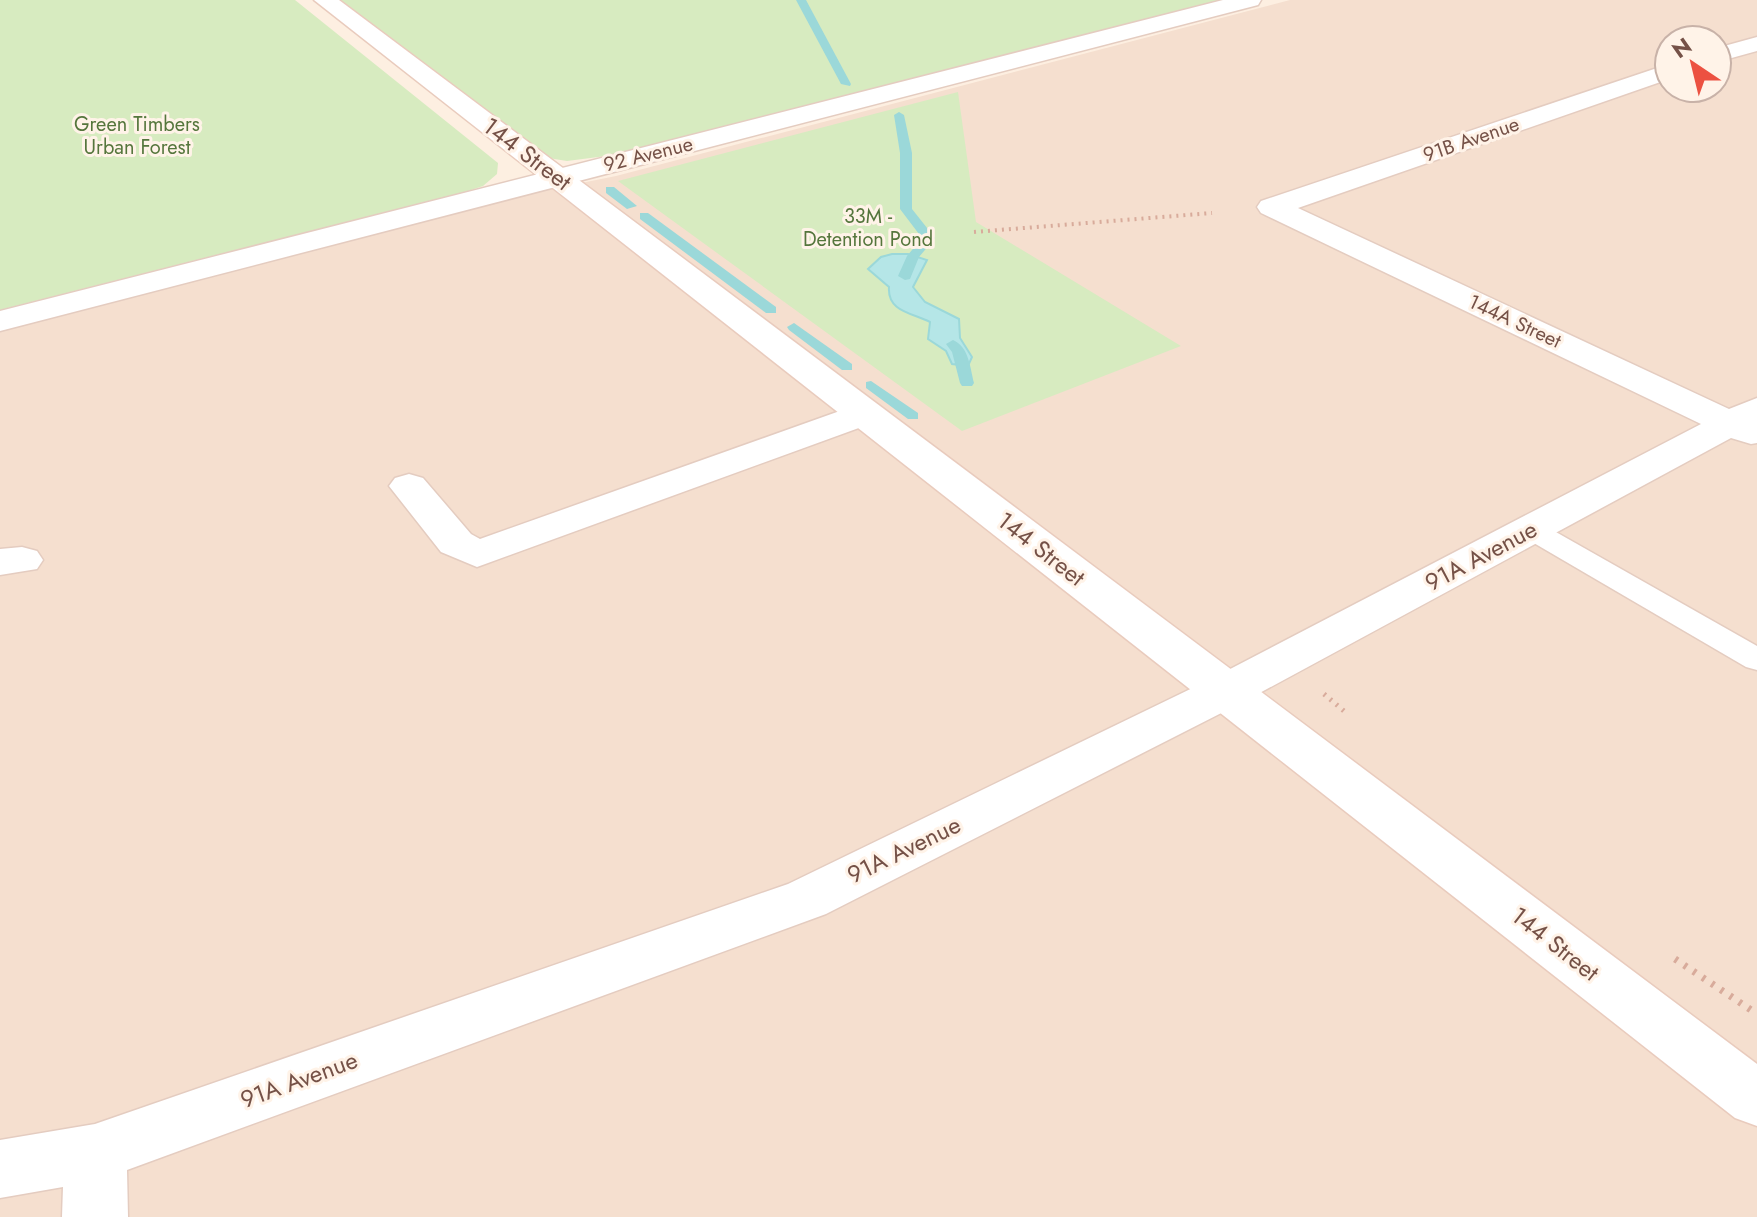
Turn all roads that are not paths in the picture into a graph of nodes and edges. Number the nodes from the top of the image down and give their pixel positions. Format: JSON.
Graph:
{"nodes":[{"id":1,"x":325,"y":0,"type":"edge"},
{"id":2,"x":1250,"y":0,"type":"edge"},
{"id":3,"x":1757,"y":44,"type":"edge"},
{"id":4,"x":1733,"y":51,"type":"edge"},
{"id":5,"x":1653,"y":76,"type":"edge"},
{"id":6,"x":557,"y":177,"type":"junction"},
{"id":7,"x":1272,"y":207,"type":"joint"},
{"id":8,"x":0,"y":321,"type":"edge"},
{"id":9,"x":865,"y":413,"type":"junction"},
{"id":10,"x":1748,"y":422,"type":"edge"},
{"id":11,"x":409,"y":486,"type":"dead end"},
{"id":12,"x":1530,"y":529,"type":"junction"},
{"id":13,"x":1757,"y":660,"type":"edge"},
{"id":14,"x":1226,"y":691,"type":"junction"},
{"id":15,"x":1757,"y":1099,"type":"edge"},
{"id":16,"x":95,"y":1153,"type":"junction"},
{"id":17,"x":0,"y":1169,"type":"edge"},
{"id":18,"x":95,"y":1217,"type":"edge"}],
"edges":[{"from":1,"to":6,"type":"street","name":"144 Street"},
{"from":2,"to":6,"type":"street","name":"92 Avenue"},
{"from":3,"to":4,"type":"street"},
{"from":5,"to":7,"type":"street","name":"91B Avenue"},
{"from":6,"to":8,"type":"street","name":"92 Avenue"},
{"from":6,"to":9,"type":"street","name":"144 Street"},
{"from":7,"to":10,"type":"street","name":"144A Street"},
{"from":9,"to":11,"type":"street"},
{"from":9,"to":14,"type":"street","name":"144 Street"},
{"from":10,"to":12,"type":"street","name":"91A Avenue"},
{"from":12,"to":13,"type":"lane"},
{"from":12,"to":14,"type":"street","name":"91A Avenue"},
{"from":14,"to":15,"type":"street","name":"144 Street"},
{"from":14,"to":16,"type":"street","name":"91A Avenue"},
{"from":16,"to":17,"type":"street","name":"91A Avenue"},
{"from":16,"to":18,"type":"street"}]}
